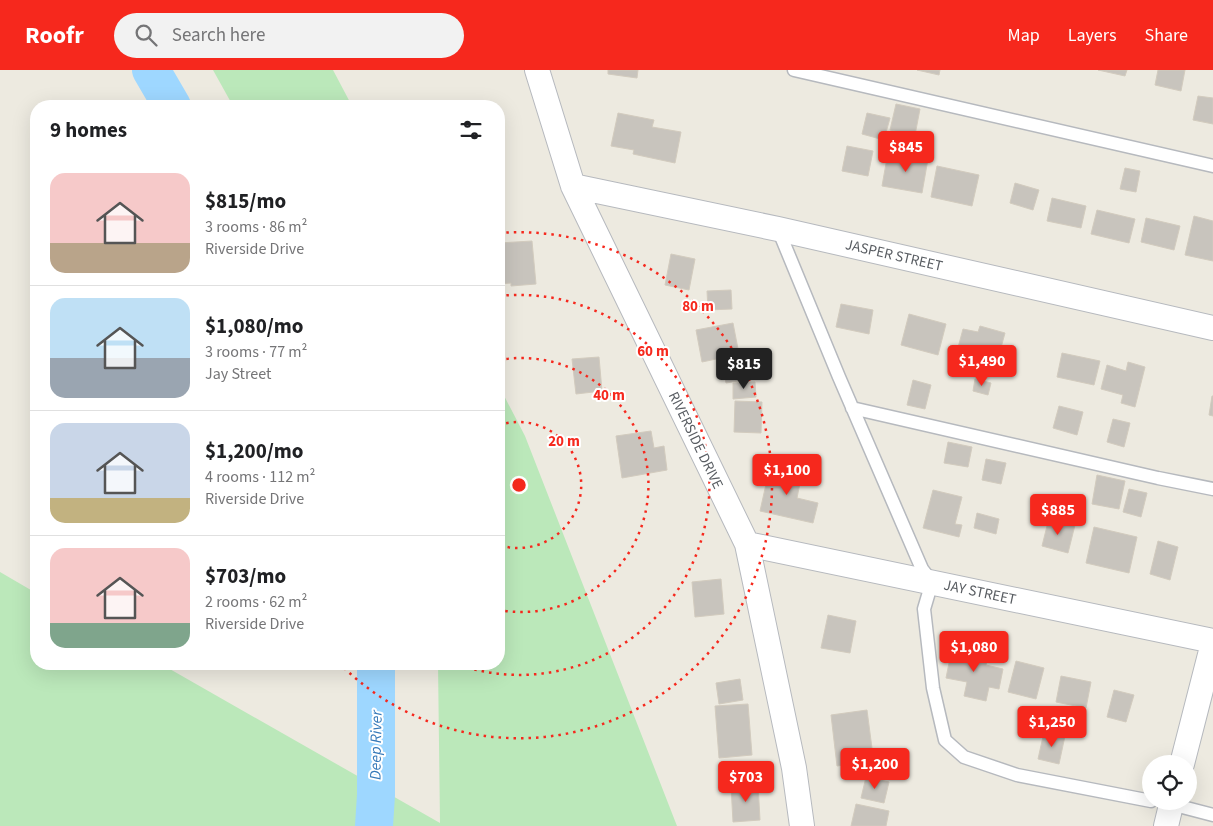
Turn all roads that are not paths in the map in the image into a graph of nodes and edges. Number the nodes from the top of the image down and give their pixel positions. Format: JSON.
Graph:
{"nodes":[{"id":1,"x":538,"y":70,"type":"edge"},
{"id":2,"x":794,"y":70,"type":"edge"},
{"id":3,"x":1213,"y":166,"type":"edge"},
{"id":4,"x":573,"y":186,"type":"junction"},
{"id":5,"x":778,"y":229,"type":"junction"},
{"id":6,"x":1213,"y":328,"type":"edge"},
{"id":7,"x":852,"y":408,"type":"junction"},
{"id":8,"x":1213,"y":489,"type":"edge"},
{"id":9,"x":747,"y":544,"type":"junction"},
{"id":10,"x":932,"y":582,"type":"junction"},
{"id":11,"x":1213,"y":646,"type":"edge"},
{"id":12,"x":1184,"y":755,"type":"edge"},
{"id":13,"x":1142,"y":803,"type":"edge"},
{"id":14,"x":1182,"y":810,"type":"edge"},
{"id":15,"x":1213,"y":815,"type":"edge"},
{"id":16,"x":802,"y":826,"type":"edge"}],
"edges":[{"from":1,"to":4,"type":"street","name":"RIVERSIDE DRIVE"},
{"from":2,"to":3,"type":"lane"},
{"from":4,"to":5,"type":"street","name":"JASPER STREET"},
{"from":4,"to":9,"type":"street","name":"RIVERSIDE DRIVE"},
{"from":5,"to":6,"type":"street","name":"JASPER STREET"},
{"from":5,"to":7,"type":"lane"},
{"from":7,"to":8,"type":"lane"},
{"from":7,"to":10,"type":"lane"},
{"from":9,"to":10,"type":"street","name":"JAY STREET"},
{"from":9,"to":16,"type":"street","name":"RIVERSIDE DRIVE"},
{"from":10,"to":11,"type":"street","name":"JAY STREET"},
{"from":10,"to":13,"type":"lane"},
{"from":11,"to":12,"type":"street"},
{"from":14,"to":15,"type":"lane"}]}
